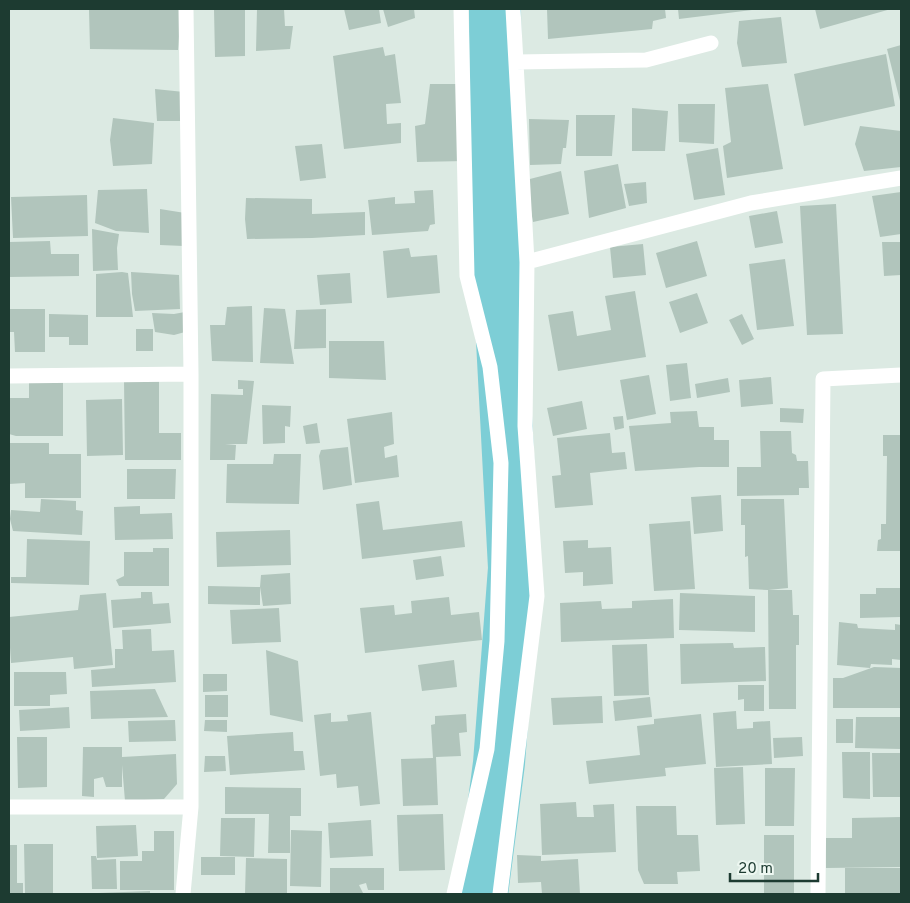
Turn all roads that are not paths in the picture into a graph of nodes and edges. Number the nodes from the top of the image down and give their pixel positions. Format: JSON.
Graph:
{"nodes":[{"id":1,"x":186,"y":9,"type":"edge"},
{"id":2,"x":461,"y":9,"type":"edge"},
{"id":3,"x":513,"y":9,"type":"edge"},
{"id":4,"x":711,"y":42,"type":"dead end"},
{"id":5,"x":516,"y":62,"type":"junction"},
{"id":6,"x":901,"y":178,"type":"edge"},
{"id":7,"x":526,"y":262,"type":"junction"},
{"id":8,"x":191,"y":374,"type":"junction"},
{"id":9,"x":901,"y":375,"type":"edge"},
{"id":10,"x":9,"y":376,"type":"edge"},
{"id":11,"x":9,"y":807,"type":"edge"},
{"id":12,"x":191,"y":807,"type":"junction"},
{"id":13,"x":183,"y":894,"type":"edge"},
{"id":14,"x":454,"y":894,"type":"edge"},
{"id":15,"x":500,"y":894,"type":"edge"},
{"id":16,"x":818,"y":894,"type":"edge"}],
"edges":[{"from":1,"to":8,"type":"street"},
{"from":2,"to":14,"type":"street"},
{"from":3,"to":5,"type":"street"},
{"from":4,"to":5,"type":"street"},
{"from":5,"to":7,"type":"street"},
{"from":6,"to":7,"type":"street"},
{"from":7,"to":15,"type":"street"},
{"from":8,"to":10,"type":"street"},
{"from":8,"to":12,"type":"street"},
{"from":9,"to":16,"type":"street"},
{"from":11,"to":12,"type":"street"},
{"from":12,"to":13,"type":"street"}]}
